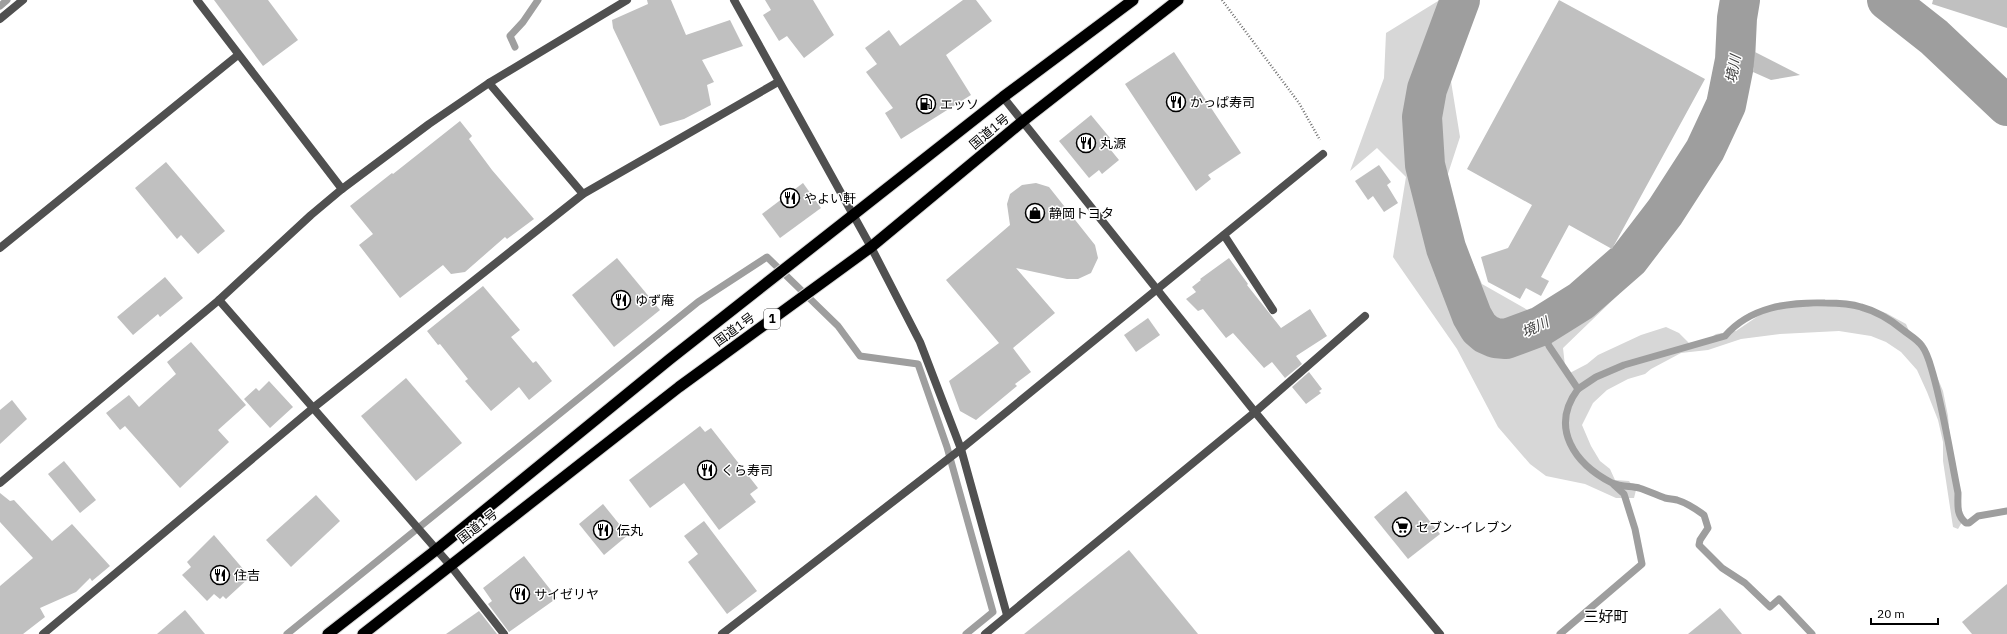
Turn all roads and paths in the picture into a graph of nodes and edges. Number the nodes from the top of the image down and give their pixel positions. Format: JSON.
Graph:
{"nodes":[{"id":1,"x":23,"y":0,"type":"edge"},
{"id":2,"x":197,"y":0,"type":"edge"},
{"id":3,"x":627,"y":0,"type":"edge"},
{"id":4,"x":734,"y":0,"type":"edge"},
{"id":5,"x":1133,"y":0,"type":"edge"},
{"id":6,"x":1178,"y":0,"type":"edge"},
{"id":7,"x":1222,"y":0,"type":"edge"},
{"id":8,"x":0,"y":20,"type":"edge"},
{"id":9,"x":238,"y":55,"type":"junction"},
{"id":10,"x":778,"y":82,"type":"junction"},
{"id":11,"x":489,"y":83,"type":"junction"},
{"id":12,"x":1003,"y":97,"type":"junction"},
{"id":13,"x":1023,"y":121,"type":"junction"},
{"id":14,"x":1323,"y":154,"type":"joint"},
{"id":15,"x":342,"y":189,"type":"junction"},
{"id":16,"x":583,"y":194,"type":"junction"},
{"id":17,"x":854,"y":216,"type":"junction"},
{"id":18,"x":1224,"y":235,"type":"junction"},
{"id":19,"x":872,"y":247,"type":"junction"},
{"id":20,"x":0,"y":248,"type":"edge"},
{"id":21,"x":1156,"y":290,"type":"junction"},
{"id":22,"x":219,"y":300,"type":"junction"},
{"id":23,"x":1273,"y":310,"type":"dead end"},
{"id":24,"x":1365,"y":316,"type":"dead end"},
{"id":25,"x":313,"y":408,"type":"junction"},
{"id":26,"x":1255,"y":412,"type":"junction"},
{"id":27,"x":961,"y":449,"type":"junction"},
{"id":28,"x":0,"y":483,"type":"edge"},
{"id":29,"x":436,"y":550,"type":"junction"},
{"id":30,"x":450,"y":565,"type":"junction"},
{"id":31,"x":1007,"y":615,"type":"junction"},
{"id":32,"x":43,"y":634,"type":"edge"},
{"id":33,"x":328,"y":634,"type":"edge"},
{"id":34,"x":362,"y":634,"type":"edge"},
{"id":35,"x":504,"y":634,"type":"edge"},
{"id":36,"x":722,"y":634,"type":"edge"},
{"id":37,"x":985,"y":634,"type":"edge"},
{"id":38,"x":1440,"y":634,"type":"edge"}],
"edges":[{"from":1,"to":8,"type":"street"},
{"from":2,"to":9,"type":"street"},
{"from":3,"to":11,"type":"street"},
{"from":4,"to":10,"type":"street"},
{"from":5,"to":12,"type":"highway","name":"国道1号","number":"1"},
{"from":6,"to":13,"type":"highway","name":"国道1号","number":"1"},
{"from":7,"to":14,"type":"path"},
{"from":9,"to":15,"type":"street"},
{"from":9,"to":20,"type":"street"},
{"from":10,"to":16,"type":"street"},
{"from":10,"to":17,"type":"street"},
{"from":11,"to":15,"type":"street"},
{"from":11,"to":16,"type":"street"},
{"from":12,"to":13,"type":"street"},
{"from":12,"to":17,"type":"highway","name":"国道1号","number":"1"},
{"from":13,"to":19,"type":"highway","name":"国道1号","number":"1"},
{"from":13,"to":21,"type":"street"},
{"from":14,"to":18,"type":"street"},
{"from":15,"to":22,"type":"street"},
{"from":16,"to":25,"type":"street"},
{"from":17,"to":19,"type":"street"},
{"from":17,"to":29,"type":"highway","name":"国道1号","number":"1"},
{"from":18,"to":21,"type":"street"},
{"from":18,"to":23,"type":"street"},
{"from":19,"to":27,"type":"street"},
{"from":19,"to":30,"type":"highway","name":"国道1号","number":"1"},
{"from":21,"to":26,"type":"street"},
{"from":21,"to":27,"type":"street"},
{"from":22,"to":25,"type":"street"},
{"from":22,"to":28,"type":"street"},
{"from":24,"to":26,"type":"street"},
{"from":25,"to":29,"type":"street"},
{"from":25,"to":32,"type":"street"},
{"from":26,"to":31,"type":"street"},
{"from":26,"to":38,"type":"street"},
{"from":27,"to":31,"type":"street"},
{"from":27,"to":36,"type":"street"},
{"from":29,"to":30,"type":"street"},
{"from":29,"to":33,"type":"highway","name":"国道1号","number":"1"},
{"from":30,"to":34,"type":"highway","name":"国道1号","number":"1"},
{"from":30,"to":35,"type":"street"},
{"from":31,"to":37,"type":"street"}]}
